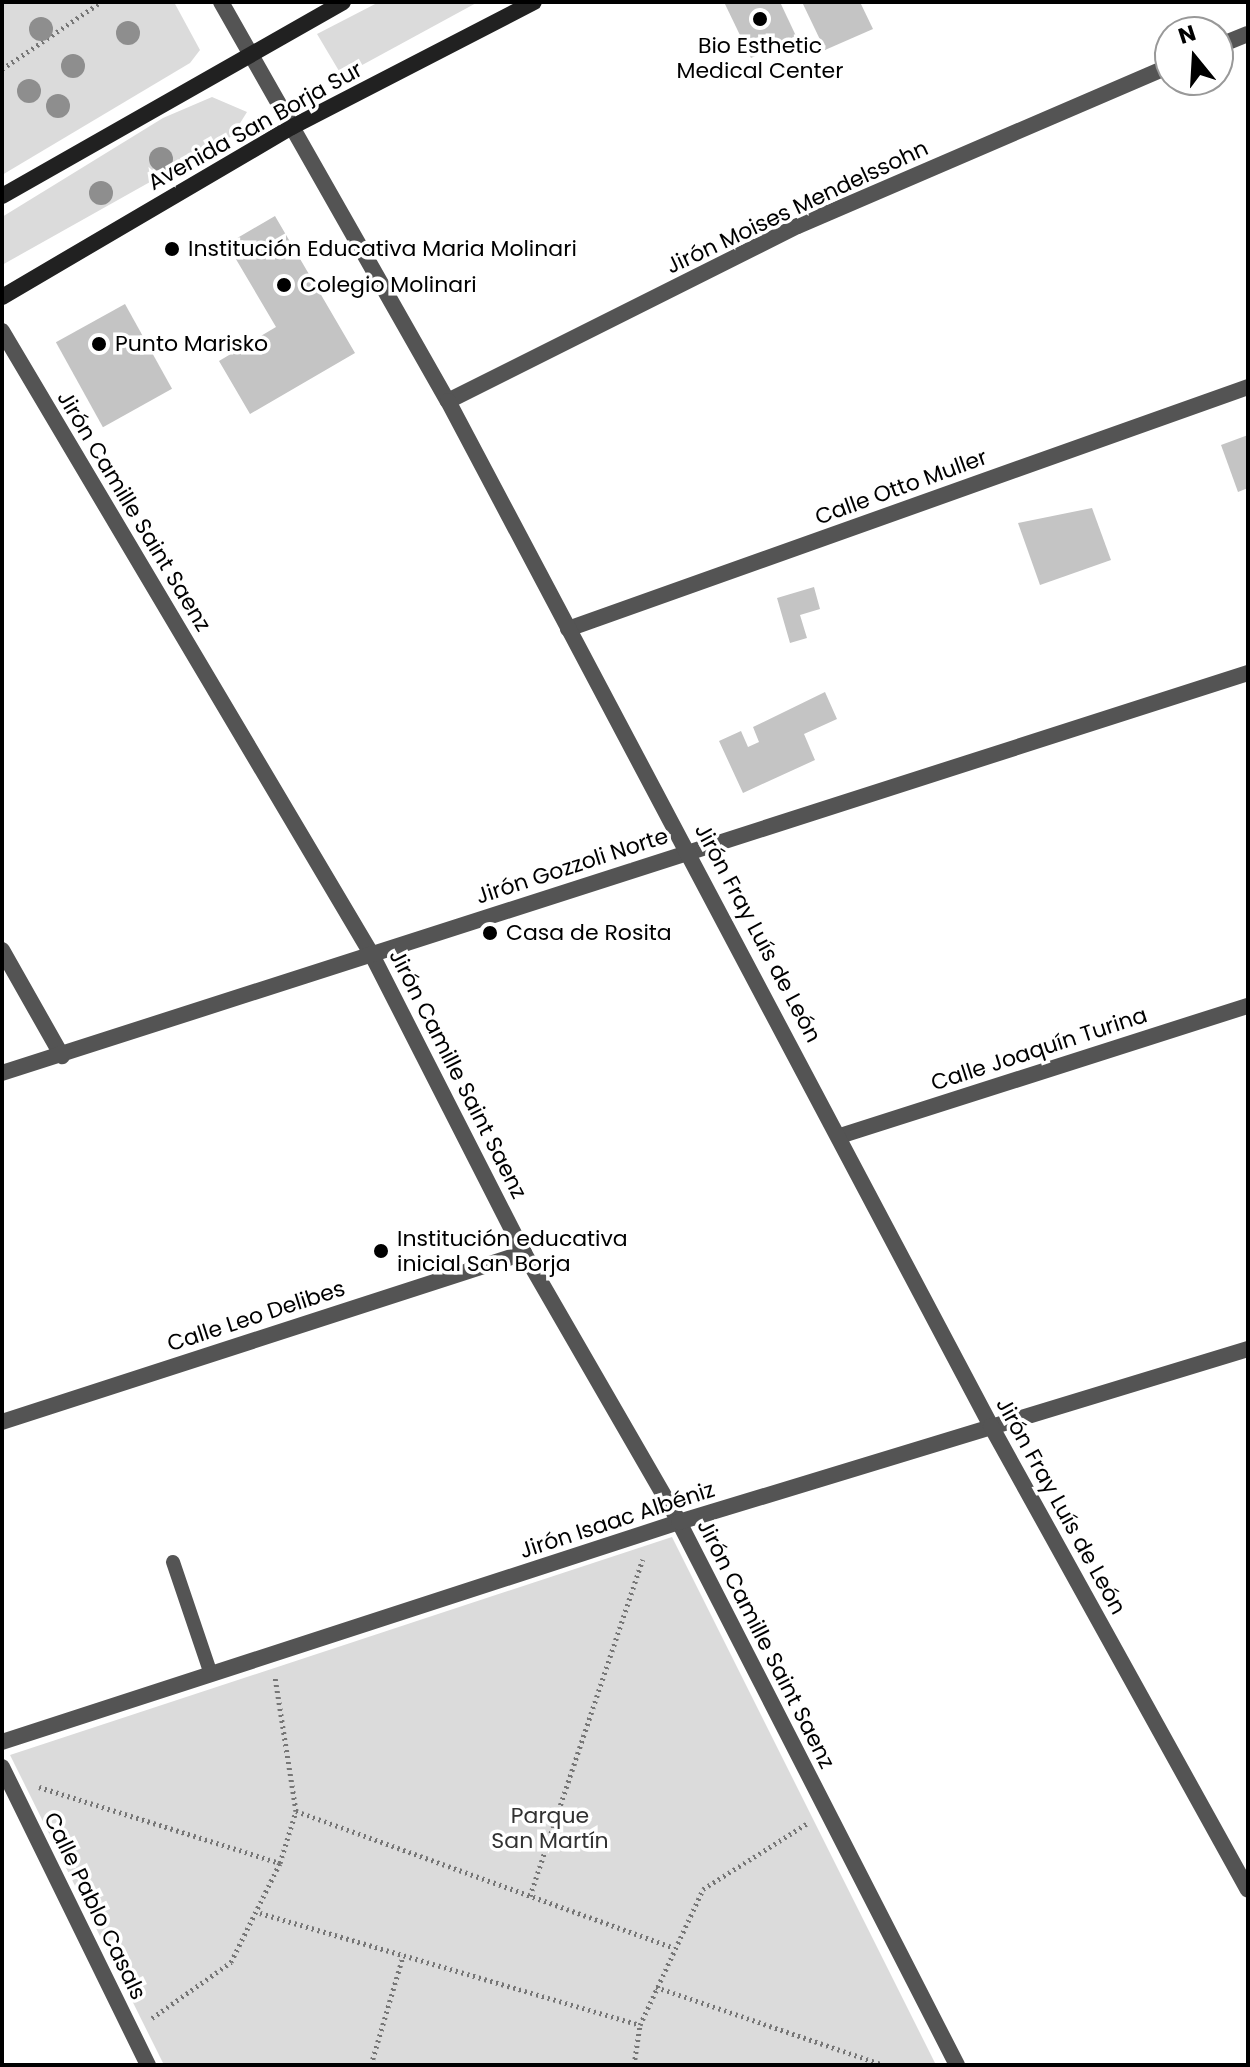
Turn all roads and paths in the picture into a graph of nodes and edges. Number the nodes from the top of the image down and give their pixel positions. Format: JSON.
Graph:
{"nodes":[{"id":1,"x":101,"y":2,"type":"edge"},
{"id":2,"x":221,"y":2,"type":"edge"},
{"id":3,"x":343,"y":2,"type":"edge"},
{"id":4,"x":534,"y":2,"type":"edge"},
{"id":5,"x":250,"y":53,"type":"junction"},
{"id":6,"x":2,"y":69,"type":"edge"},
{"id":7,"x":1154,"y":73,"type":"edge"},
{"id":8,"x":292,"y":127,"type":"junction"},
{"id":9,"x":2,"y":196,"type":"edge"},
{"id":10,"x":2,"y":297,"type":"edge"},
{"id":11,"x":2,"y":331,"type":"edge"},
{"id":12,"x":1248,"y":387,"type":"edge"},
{"id":13,"x":448,"y":401,"type":"junction"},
{"id":14,"x":568,"y":629,"type":"junction"},
{"id":15,"x":1248,"y":673,"type":"edge"},
{"id":16,"x":689,"y":852,"type":"junction"},
{"id":17,"x":2,"y":950,"type":"edge"},
{"id":18,"x":372,"y":955,"type":"junction"},
{"id":19,"x":1248,"y":1006,"type":"edge"},
{"id":20,"x":62,"y":1056,"type":"junction"},
{"id":21,"x":2,"y":1073,"type":"edge"},
{"id":22,"x":843,"y":1135,"type":"junction"},
{"id":23,"x":524,"y":1253,"type":"junction"},
{"id":24,"x":1248,"y":1349,"type":"edge"},
{"id":25,"x":2,"y":1422,"type":"edge"},
{"id":26,"x":991,"y":1426,"type":"junction"},
{"id":27,"x":679,"y":1522,"type":"junction"},
{"id":28,"x":653,"y":1530,"type":"junction"},
{"id":29,"x":173,"y":1562,"type":"dead end"},
{"id":30,"x":269,"y":1655,"type":"junction"},
{"id":31,"x":211,"y":1674,"type":"junction"},
{"id":32,"x":2,"y":1742,"type":"edge"},
{"id":33,"x":5,"y":1772,"type":"edge"},
{"id":34,"x":296,"y":1811,"type":"junction"},
{"id":35,"x":828,"y":1813,"type":"junction"},
{"id":36,"x":280,"y":1863,"type":"junction"},
{"id":37,"x":1248,"y":1890,"type":"edge"},
{"id":38,"x":530,"y":1896,"type":"junction"},
{"id":39,"x":260,"y":1913,"type":"junction"},
{"id":40,"x":672,"y":1947,"type":"junction"},
{"id":41,"x":403,"y":1956,"type":"junction"},
{"id":42,"x":656,"y":1987,"type":"junction"},
{"id":43,"x":640,"y":2025,"type":"junction"},
{"id":44,"x":132,"y":2032,"type":"junction"},
{"id":45,"x":148,"y":2065,"type":"edge"},
{"id":46,"x":371,"y":2065,"type":"edge"},
{"id":47,"x":634,"y":2065,"type":"edge"},
{"id":48,"x":884,"y":2065,"type":"edge"},
{"id":49,"x":957,"y":2065,"type":"edge"}],
"edges":[{"from":1,"to":6,"type":"path"},
{"from":2,"to":5,"type":"street","name":"Jirón Fray Luís de León"},
{"from":3,"to":5,"type":"main road"},
{"from":4,"to":8,"type":"main road","name":"Avenida San Borja Sur"},
{"from":5,"to":8,"type":"street","name":"Jirón Fray Luís de León"},
{"from":5,"to":9,"type":"main road"},
{"from":7,"to":13,"type":"street","name":"Jirón Moises Mendelssohn"},
{"from":8,"to":10,"type":"main road","name":"Avenida San Borja Sur"},
{"from":8,"to":13,"type":"street","name":"Jirón Fray Luís de León"},
{"from":11,"to":18,"type":"street","name":"Jirón Camille Saint Saenz"},
{"from":12,"to":14,"type":"street","name":"Calle Otto Muller"},
{"from":13,"to":14,"type":"street","name":"Jirón Fray Luís de León"},
{"from":14,"to":16,"type":"street","name":"Jirón Fray Luís de León"},
{"from":15,"to":16,"type":"street","name":"Jirón Gozzoli Norte"},
{"from":16,"to":18,"type":"street","name":"Jirón Gozzoli Norte"},
{"from":16,"to":22,"type":"street","name":"Jirón Fray Luís de León"},
{"from":17,"to":20,"type":"street"},
{"from":18,"to":20,"type":"street","name":"Jirón Gozzoli Norte"},
{"from":18,"to":23,"type":"street","name":"Jirón Camille Saint Saenz"},
{"from":19,"to":22,"type":"street","name":"Calle Joaquín Turina"},
{"from":20,"to":21,"type":"street","name":"Jirón Gozzoli Norte"},
{"from":22,"to":26,"type":"street","name":"Jirón Fray Luís de León"},
{"from":23,"to":25,"type":"street","name":"Calle Leo Delibes"},
{"from":23,"to":27,"type":"street","name":"Jirón Camille Saint Saenz"},
{"from":24,"to":26,"type":"street","name":"Jirón Isaac Albéniz"},
{"from":26,"to":27,"type":"street","name":"Jirón Isaac Albéniz"},
{"from":26,"to":37,"type":"street","name":"Jirón Fray Luís de León"},
{"from":27,"to":28,"type":"street","name":"Jirón Isaac Albéniz"},
{"from":27,"to":35,"type":"street","name":"Jirón Camille Saint Saenz"},
{"from":28,"to":30,"type":"street","name":"Jirón Isaac Albéniz"},
{"from":28,"to":38,"type":"path"},
{"from":29,"to":31,"type":"lane"},
{"from":30,"to":31,"type":"street","name":"Jirón Isaac Albéniz"},
{"from":30,"to":34,"type":"path"},
{"from":31,"to":32,"type":"street","name":"Jirón Isaac Albéniz"},
{"from":33,"to":36,"type":"path"},
{"from":33,"to":44,"type":"street","name":"Calle Pablo Casals"},
{"from":34,"to":36,"type":"path"},
{"from":34,"to":38,"type":"path"},
{"from":35,"to":40,"type":"path"},
{"from":35,"to":49,"type":"street","name":"Jirón Camille Saint Saenz"},
{"from":36,"to":39,"type":"path"},
{"from":38,"to":40,"type":"path"},
{"from":39,"to":41,"type":"path"},
{"from":39,"to":44,"type":"path"},
{"from":40,"to":42,"type":"path"},
{"from":41,"to":43,"type":"path"},
{"from":41,"to":46,"type":"path"},
{"from":42,"to":43,"type":"path"},
{"from":42,"to":48,"type":"path"},
{"from":43,"to":47,"type":"path"},
{"from":44,"to":45,"type":"street","name":"Calle Pablo Casals"}]}
